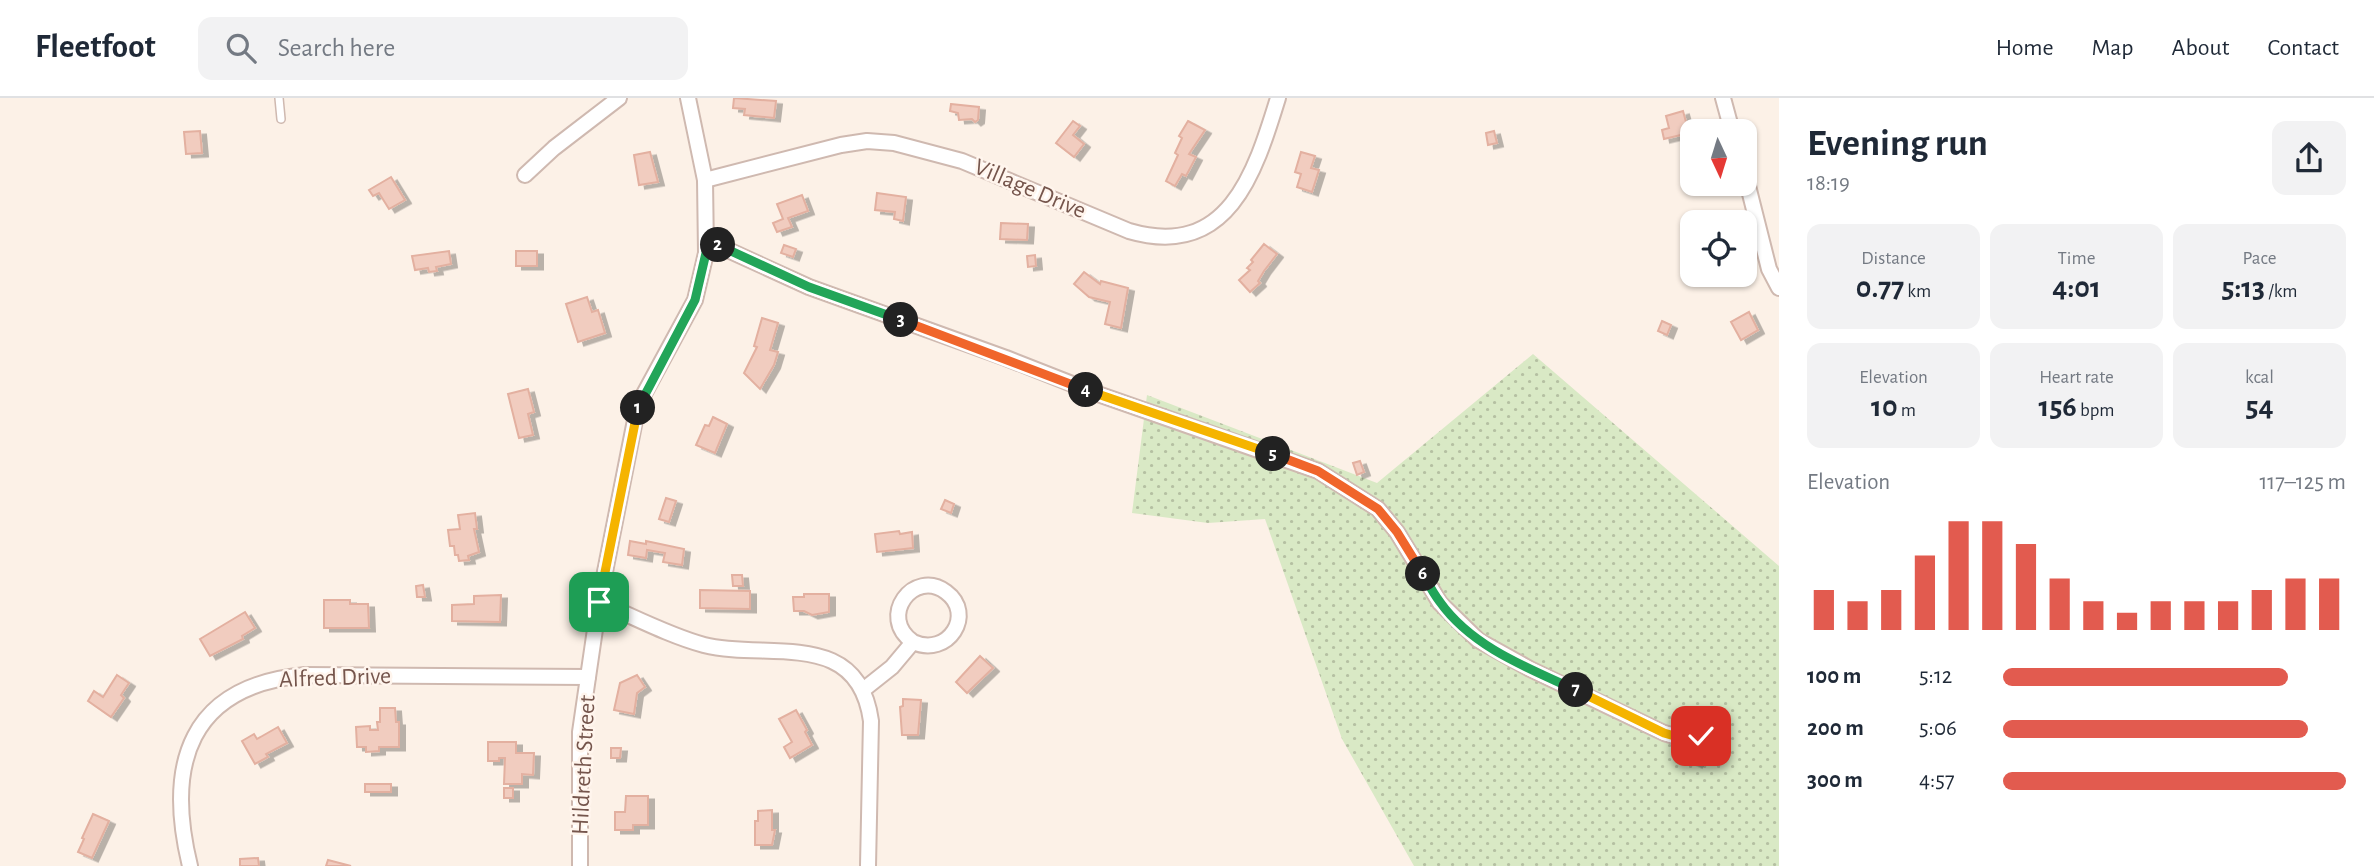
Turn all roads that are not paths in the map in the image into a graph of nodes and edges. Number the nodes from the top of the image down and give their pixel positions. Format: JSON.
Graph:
{"nodes":[{"id":1,"x":279,"y":98,"type":"edge"},
{"id":2,"x":619,"y":98,"type":"edge"},
{"id":3,"x":688,"y":98,"type":"edge"},
{"id":4,"x":1278,"y":98,"type":"edge"},
{"id":5,"x":1723,"y":98,"type":"edge"},
{"id":6,"x":281,"y":119,"type":"dead end"},
{"id":7,"x":1729,"y":119,"type":"edge"},
{"id":8,"x":524,"y":175,"type":"dead end"},
{"id":9,"x":705,"y":180,"type":"junction"},
{"id":10,"x":1751,"y":196,"type":"edge"},
{"id":11,"x":706,"y":240,"type":"junction"},
{"id":12,"x":1779,"y":288,"type":"edge"},
{"id":13,"x":599,"y":602,"type":"junction"},
{"id":14,"x":913,"y":642,"type":"junction"},
{"id":15,"x":588,"y":677,"type":"junction"},
{"id":16,"x":863,"y":690,"type":"junction"},
{"id":17,"x":1716,"y":716,"type":"dead end"},
{"id":18,"x":190,"y":866,"type":"edge"},
{"id":19,"x":580,"y":866,"type":"edge"},
{"id":20,"x":867,"y":866,"type":"edge"}],
"edges":[{"from":1,"to":6,"type":"lane"},
{"from":2,"to":8,"type":"street"},
{"from":3,"to":9,"type":"street","name":"Hildreth Street"},
{"from":4,"to":9,"type":"street","name":"Village Drive"},
{"from":5,"to":7,"type":"street"},
{"from":9,"to":11,"type":"street","name":"Hildreth Street"},
{"from":10,"to":12,"type":"street"},
{"from":11,"to":13,"type":"street","name":"Hildreth Street"},
{"from":11,"to":17,"type":"street"},
{"from":13,"to":15,"type":"street","name":"Hildreth Street"},
{"from":13,"to":16,"type":"street"},
{"from":14,"to":14,"type":"street"},
{"from":14,"to":16,"type":"street"},
{"from":15,"to":18,"type":"street","name":"Alfred Drive"},
{"from":15,"to":19,"type":"street","name":"Hildreth Street"},
{"from":16,"to":20,"type":"street"}]}
